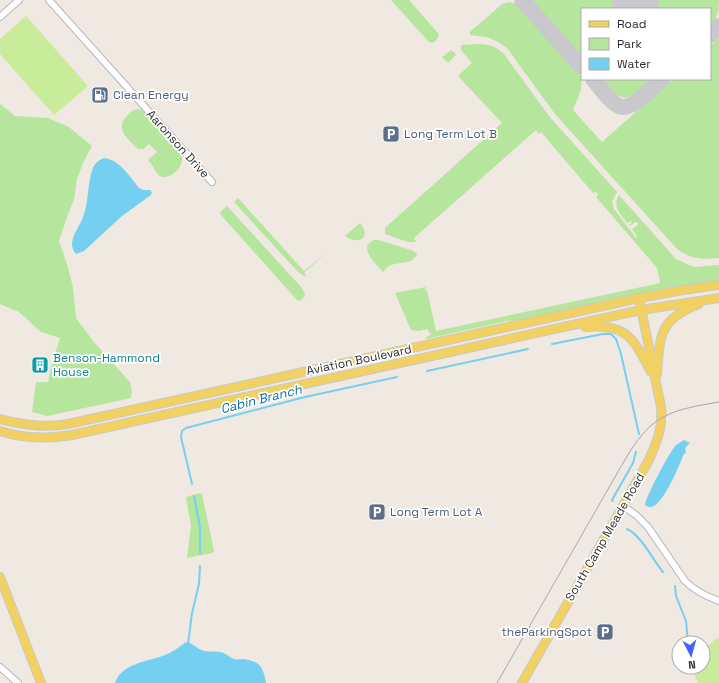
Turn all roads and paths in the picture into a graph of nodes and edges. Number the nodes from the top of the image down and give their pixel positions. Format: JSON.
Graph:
{"nodes":[{"id":1,"x":19,"y":0,"type":"edge"},
{"id":2,"x":49,"y":0,"type":"edge"},
{"id":3,"x":0,"y":17,"type":"edge"},
{"id":4,"x":212,"y":182,"type":"dead end"},
{"id":5,"x":719,"y":286,"type":"edge"},
{"id":6,"x":639,"y":298,"type":"junction"},
{"id":7,"x":716,"y":298,"type":"edge"},
{"id":8,"x":641,"y":310,"type":"junction"},
{"id":9,"x":553,"y":330,"type":"junction"},
{"id":10,"x":656,"y":383,"type":"junction"},
{"id":11,"x":166,"y":402,"type":"junction"},
{"id":12,"x":158,"y":417,"type":"junction"},
{"id":13,"x":0,"y":418,"type":"edge"},
{"id":14,"x":0,"y":431,"type":"edge"},
{"id":15,"x":623,"y":506,"type":"junction"},
{"id":16,"x":0,"y":577,"type":"edge"},
{"id":17,"x":3,"y":594,"type":"edge"},
{"id":18,"x":719,"y":600,"type":"edge"},
{"id":19,"x":0,"y":667,"type":"edge"},
{"id":20,"x":18,"y":683,"type":"edge"},
{"id":21,"x":41,"y":683,"type":"edge"},
{"id":22,"x":522,"y":683,"type":"edge"}],
"edges":[{"from":1,"to":3,"type":"street"},
{"from":2,"to":4,"type":"street","name":"Aaronson Drive"},
{"from":5,"to":6,"type":"main road","name":"Aviation Boulevard"},
{"from":6,"to":8,"type":"main road"},
{"from":6,"to":11,"type":"main road","name":"Aviation Boulevard"},
{"from":7,"to":8,"type":"main road","name":"Aviation Boulevard"},
{"from":7,"to":10,"type":"main road"},
{"from":8,"to":9,"type":"main road","name":"Aviation Boulevard"},
{"from":8,"to":10,"type":"main road"},
{"from":9,"to":10,"type":"main road"},
{"from":9,"to":12,"type":"main road","name":"Aviation Boulevard"},
{"from":10,"to":15,"type":"main road","name":"South Camp Meade Road"},
{"from":11,"to":12,"type":"main road"},
{"from":11,"to":13,"type":"main road","name":"Aviation Boulevard"},
{"from":12,"to":14,"type":"main road","name":"Aviation Boulevard"},
{"from":15,"to":18,"type":"street"},
{"from":15,"to":22,"type":"main road","name":"South Camp Meade Road"},
{"from":16,"to":17,"type":"main road"},
{"from":17,"to":21,"type":"main road"},
{"from":19,"to":20,"type":"street"}]}
